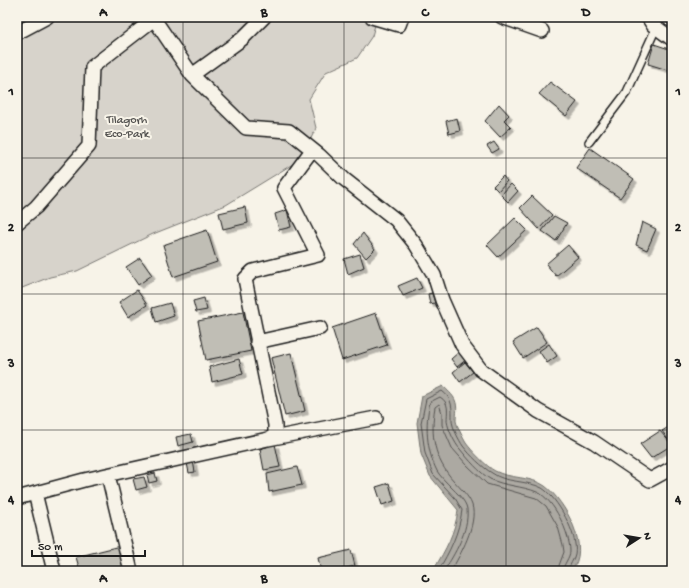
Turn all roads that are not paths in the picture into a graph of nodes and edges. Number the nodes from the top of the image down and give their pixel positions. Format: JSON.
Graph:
{"nodes":[{"id":1,"x":47,"y":17,"type":"edge"},
{"id":2,"x":264,"y":17,"type":"edge"},
{"id":3,"x":372,"y":17,"type":"edge"},
{"id":4,"x":402,"y":17,"type":"edge"},
{"id":5,"x":502,"y":17,"type":"edge"},
{"id":6,"x":648,"y":17,"type":"edge"},
{"id":7,"x":656,"y":28,"type":"junction"},
{"id":8,"x":542,"y":31,"type":"dead end"},
{"id":9,"x":17,"y":33,"type":"edge"},
{"id":10,"x":672,"y":39,"type":"edge"},
{"id":11,"x":192,"y":75,"type":"junction"},
{"id":12,"x":589,"y":142,"type":"dead end"},
{"id":13,"x":312,"y":150,"type":"junction"},
{"id":14,"x":17,"y":223,"type":"edge"},
{"id":15,"x":320,"y":328,"type":"dead end"},
{"id":16,"x":257,"y":342,"type":"junction"},
{"id":17,"x":376,"y":418,"type":"dead end"},
{"id":18,"x":268,"y":439,"type":"junction"},
{"id":19,"x":672,"y":468,"type":"edge"},
{"id":20,"x":108,"y":475,"type":"junction"},
{"id":21,"x":35,"y":493,"type":"junction"},
{"id":22,"x":17,"y":498,"type":"edge"},
{"id":23,"x":54,"y":571,"type":"edge"},
{"id":24,"x":131,"y":571,"type":"edge"}],
"edges":[{"from":1,"to":9,"type":"street"},
{"from":2,"to":11,"type":"street"},
{"from":3,"to":4,"type":"street"},
{"from":5,"to":8,"type":"street"},
{"from":6,"to":7,"type":"street"},
{"from":7,"to":10,"type":"street"},
{"from":7,"to":12,"type":"lane"},
{"from":11,"to":13,"type":"street"},
{"from":11,"to":14,"type":"street"},
{"from":13,"to":16,"type":"street"},
{"from":13,"to":19,"type":"street"},
{"from":15,"to":16,"type":"street"},
{"from":16,"to":18,"type":"street"},
{"from":17,"to":18,"type":"street"},
{"from":18,"to":20,"type":"street"},
{"from":20,"to":21,"type":"street"},
{"from":20,"to":24,"type":"street"},
{"from":21,"to":22,"type":"street"},
{"from":21,"to":23,"type":"street"}]}
